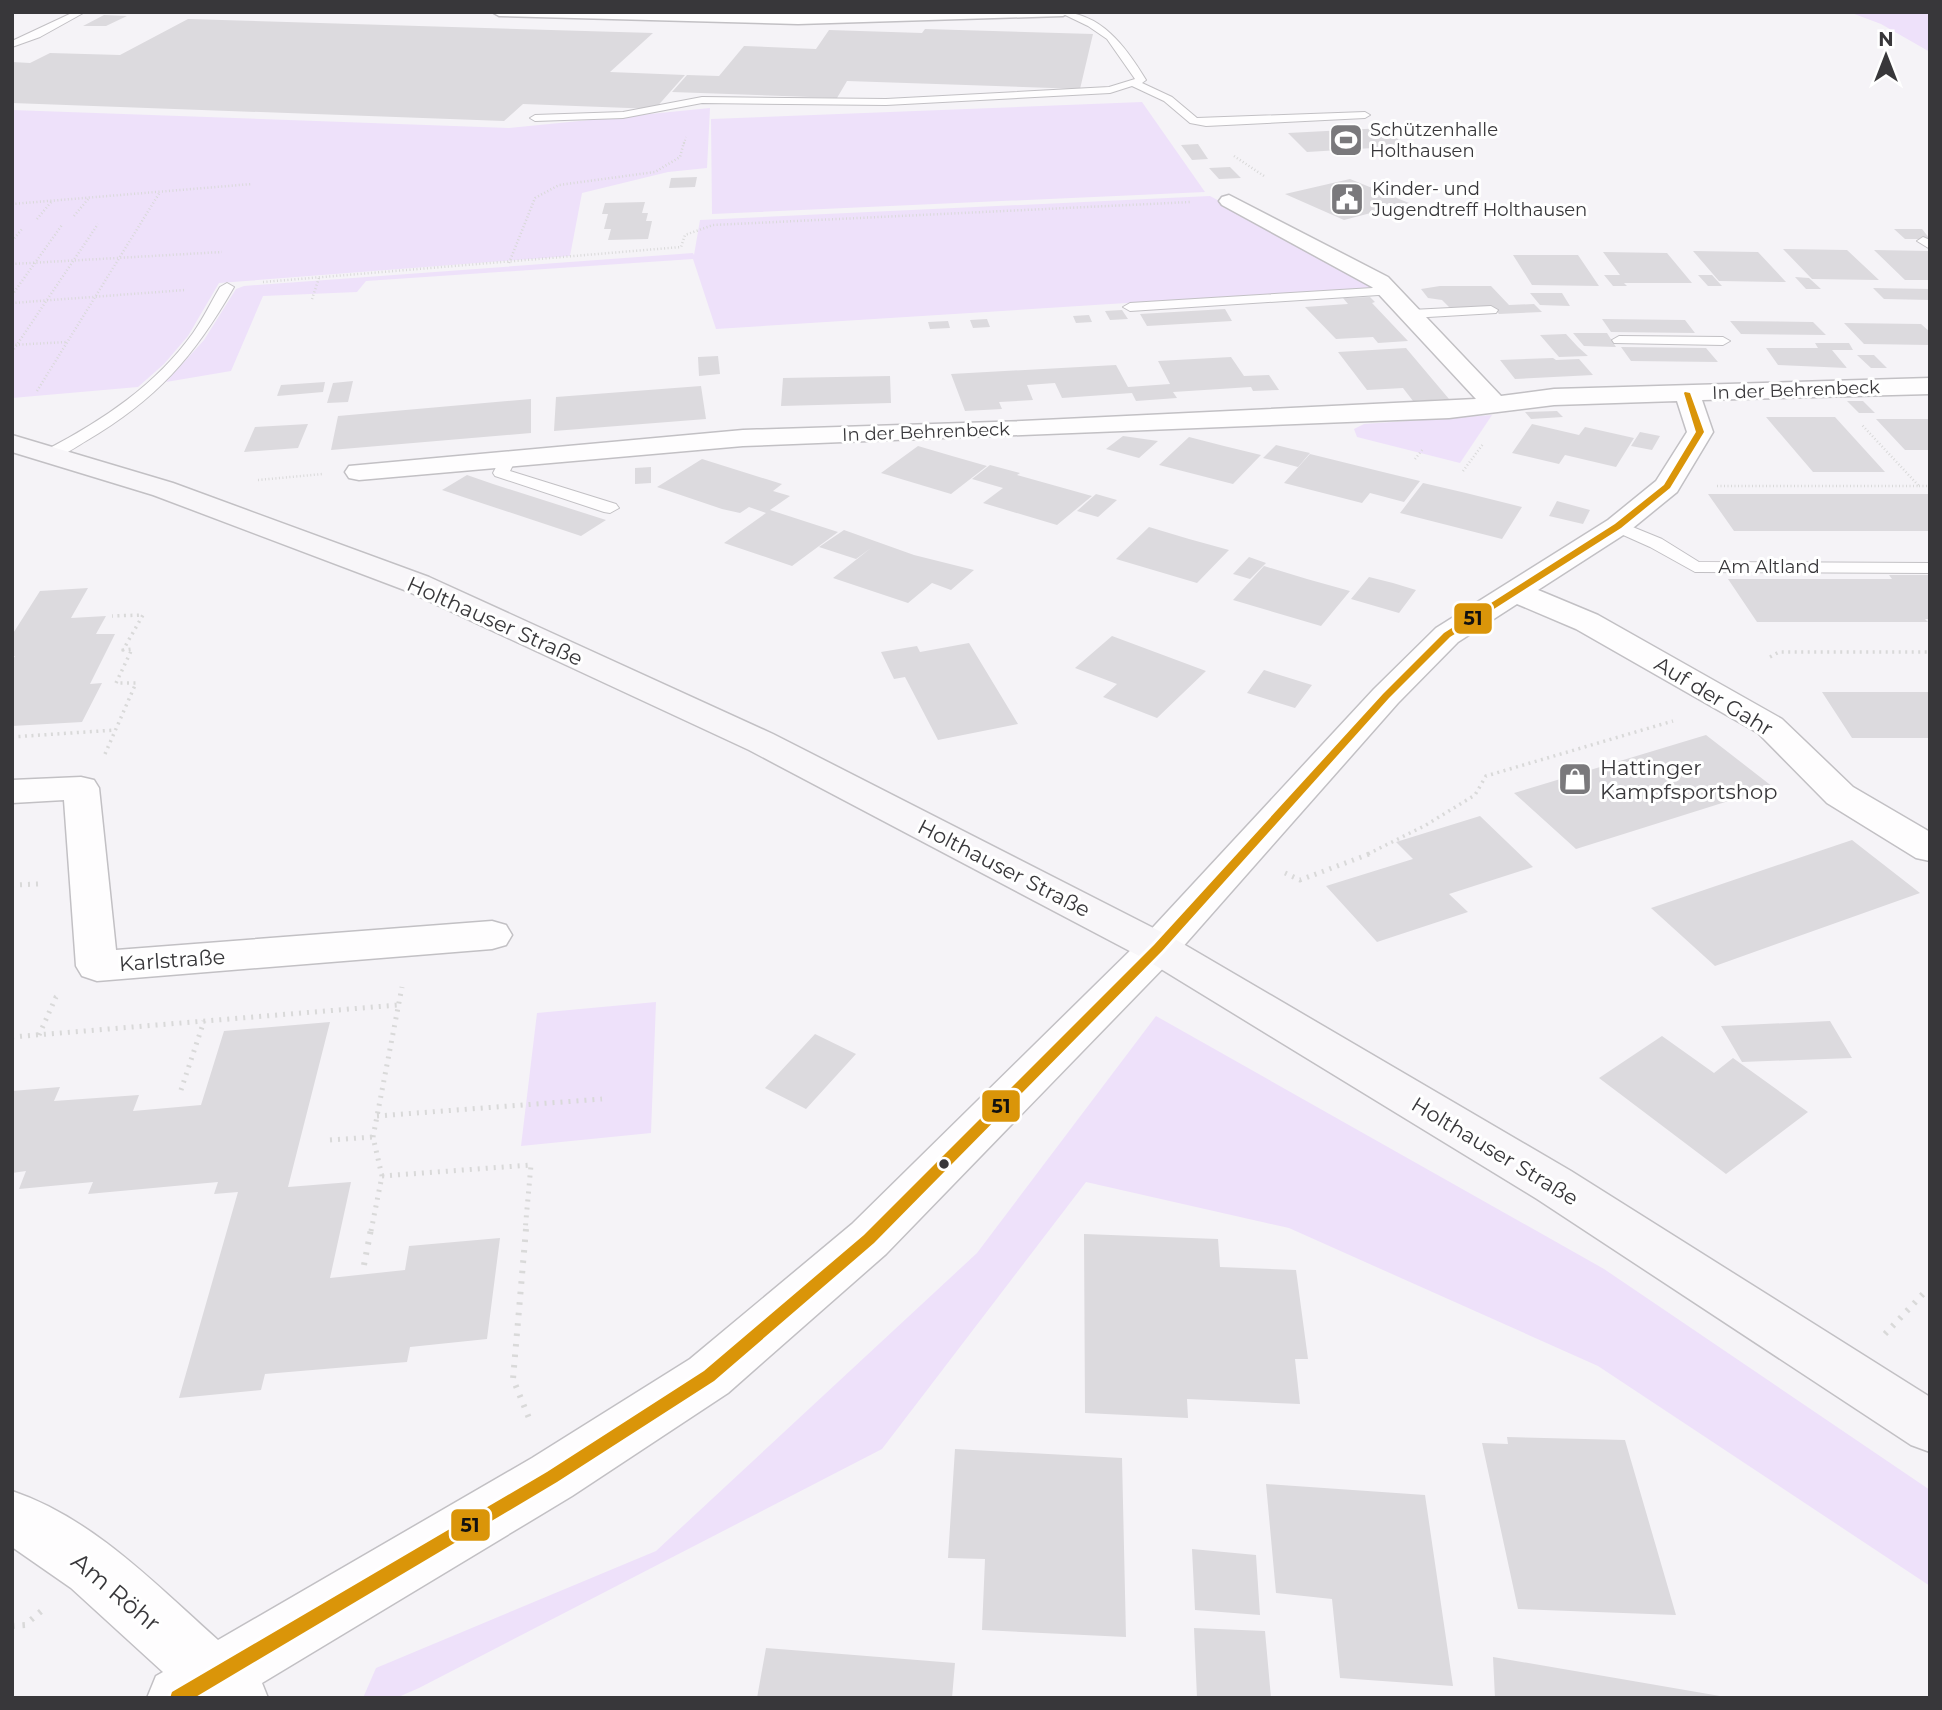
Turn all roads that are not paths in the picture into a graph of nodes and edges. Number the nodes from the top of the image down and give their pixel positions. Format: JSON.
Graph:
{"nodes":[{"id":1,"x":81,"y":12,"type":"edge"},
{"id":2,"x":499,"y":12,"type":"edge"},
{"id":3,"x":1063,"y":12,"type":"edge"},
{"id":4,"x":990,"y":14,"type":"edge"},
{"id":5,"x":800,"y":16,"type":"edge"},
{"id":6,"x":12,"y":44,"type":"edge"},
{"id":7,"x":1134,"y":83,"type":"junction"},
{"id":8,"x":1365,"y":115,"type":"dead end"},
{"id":9,"x":535,"y":118,"type":"dead end"},
{"id":10,"x":1229,"y":201,"type":"road end"},
{"id":11,"x":227,"y":287,"type":"road end"},
{"id":12,"x":1389,"y":291,"type":"junction"},
{"id":13,"x":1130,"y":307,"type":"dead end"},
{"id":14,"x":1491,"y":310,"type":"dead end"},
{"id":15,"x":1411,"y":314,"type":"junction"},
{"id":16,"x":1619,"y":340,"type":"dead end"},
{"id":17,"x":1723,"y":341,"type":"dead end"},
{"id":18,"x":1930,"y":386,"type":"edge"},
{"id":19,"x":1687,"y":393,"type":"junction"},
{"id":20,"x":1494,"y":403,"type":"junction"},
{"id":21,"x":12,"y":443,"type":"edge"},
{"id":22,"x":51,"y":453,"type":"junction"},
{"id":23,"x":509,"y":457,"type":"junction"},
{"id":24,"x":359,"y":472,"type":"road end"},
{"id":25,"x":610,"y":508,"type":"dead end"},
{"id":26,"x":1618,"y":526,"type":"junction"},
{"id":27,"x":1930,"y":568,"type":"edge"},
{"id":28,"x":1515,"y":592,"type":"junction"},
{"id":29,"x":12,"y":792,"type":"edge"},
{"id":30,"x":1930,"y":849,"type":"edge"},
{"id":31,"x":492,"y":935,"type":"dead end"},
{"id":32,"x":1158,"y":947,"type":"junction"},
{"id":33,"x":1930,"y":1427,"type":"edge"},
{"id":34,"x":12,"y":1519,"type":"edge"},
{"id":35,"x":210,"y":1690,"type":"edge"}],
"edges":[{"from":1,"to":6,"type":"lane"},
{"from":2,"to":5,"type":"street"},
{"from":3,"to":4,"type":"street"},
{"from":3,"to":7,"type":"lane"},
{"from":4,"to":5,"type":"street"},
{"from":7,"to":8,"type":"lane"},
{"from":7,"to":9,"type":"lane"},
{"from":10,"to":12,"type":"street"},
{"from":11,"to":22,"type":"lane"},
{"from":12,"to":13,"type":"lane"},
{"from":12,"to":15,"type":"street"},
{"from":14,"to":15,"type":"lane"},
{"from":15,"to":20,"type":"street"},
{"from":16,"to":17,"type":"lane"},
{"from":18,"to":19,"type":"street","name":"In der Behrenbeck"},
{"from":19,"to":20,"type":"street","name":"In der Behrenbeck"},
{"from":19,"to":26,"type":"street"},
{"from":20,"to":23,"type":"street","name":"In der Behrenbeck"},
{"from":21,"to":22,"type":"street","name":"Holthauser Straße"},
{"from":22,"to":32,"type":"street","name":"Holthauser Straße"},
{"from":23,"to":24,"type":"street","name":"In der Behrenbeck"},
{"from":23,"to":25,"type":"lane"},
{"from":26,"to":27,"type":"lane","name":"Am Altland"},
{"from":26,"to":28,"type":"street"},
{"from":28,"to":30,"type":"street","name":"Auf der Gahr"},
{"from":28,"to":32,"type":"street"},
{"from":29,"to":31,"type":"street","name":"Karlstraße"},
{"from":32,"to":33,"type":"street","name":"Holthauser Straße"},
{"from":32,"to":35,"type":"street"},
{"from":34,"to":35,"type":"street","name":"Am Röhr"}]}
